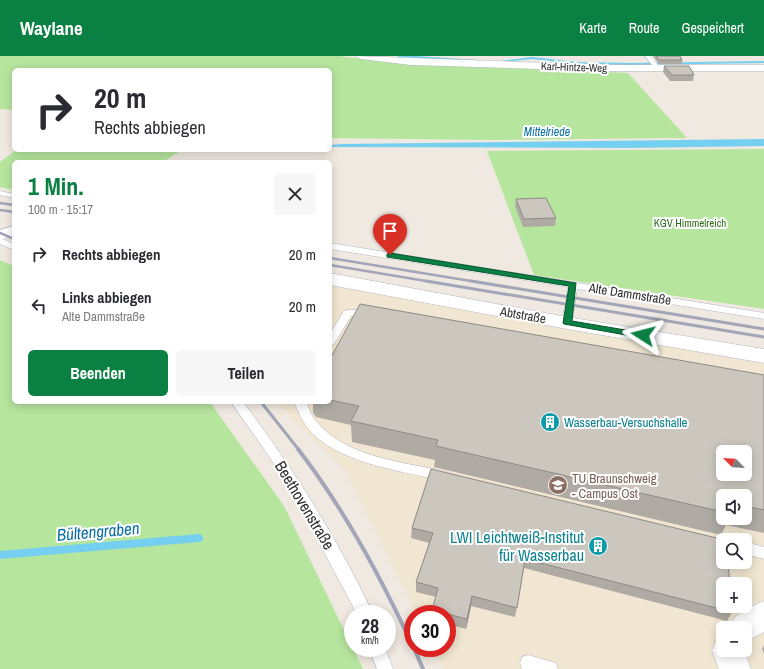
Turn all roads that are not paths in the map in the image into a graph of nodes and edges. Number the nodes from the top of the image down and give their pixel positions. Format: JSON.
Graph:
{"nodes":[{"id":1,"x":361,"y":56,"type":"edge"},
{"id":2,"x":649,"y":57,"type":"edge"},
{"id":3,"x":657,"y":67,"type":"junction"},
{"id":4,"x":764,"y":68,"type":"edge"},
{"id":5,"x":0,"y":193,"type":"edge"},
{"id":6,"x":12,"y":196,"type":"edge"},
{"id":7,"x":12,"y":232,"type":"edge"},
{"id":8,"x":0,"y":235,"type":"edge"},
{"id":9,"x":0,"y":241,"type":"edge"},
{"id":10,"x":12,"y":246,"type":"edge"},
{"id":11,"x":332,"y":246,"type":"edge"},
{"id":12,"x":332,"y":279,"type":"edge"},
{"id":13,"x":573,"y":285,"type":"junction"},
{"id":14,"x":385,"y":314,"type":"edge"},
{"id":15,"x":764,"y":316,"type":"edge"},
{"id":16,"x":567,"y":323,"type":"junction"},
{"id":17,"x":332,"y":339,"type":"edge"},
{"id":18,"x":764,"y":356,"type":"edge"},
{"id":19,"x":239,"y":404,"type":"edge"},
{"id":20,"x":301,"y":404,"type":"edge"},
{"id":21,"x":454,"y":479,"type":"edge"},
{"id":22,"x":752,"y":549,"type":"edge"},
{"id":23,"x":764,"y":552,"type":"edge"},
{"id":24,"x":360,"y":605,"type":"edge"},
{"id":25,"x":764,"y":615,"type":"edge"},
{"id":26,"x":752,"y":623,"type":"edge"},
{"id":27,"x":380,"y":657,"type":"edge"},
{"id":28,"x":731,"y":657,"type":"edge"},
{"id":29,"x":528,"y":663,"type":"dead end"},
{"id":30,"x":385,"y":669,"type":"edge"},
{"id":31,"x":550,"y":669,"type":"edge"},
{"id":32,"x":735,"y":669,"type":"edge"}],
"edges":[{"from":1,"to":3,"type":"street","name":"Karl-Hintze-Weg"},
{"from":2,"to":3,"type":"lane"},
{"from":3,"to":4,"type":"street","name":"Karl-Hintze-Weg"},
{"from":5,"to":6,"type":"lane"},
{"from":7,"to":8,"type":"street"},
{"from":9,"to":10,"type":"lane"},
{"from":11,"to":13,"type":"lane","name":"Alte Dammstraße"},
{"from":12,"to":16,"type":"street","name":"Abtstraße"},
{"from":13,"to":15,"type":"lane","name":"Alte Dammstraße"},
{"from":13,"to":16,"type":"lane"},
{"from":14,"to":17,"type":"lane"},
{"from":16,"to":18,"type":"street","name":"Abtstraße"},
{"from":19,"to":24,"type":"lane","name":"Beethovenstraße"},
{"from":20,"to":21,"type":"lane"},
{"from":22,"to":23,"type":"lane"},
{"from":25,"to":26,"type":"street"},
{"from":27,"to":30,"type":"lane"},
{"from":28,"to":32,"type":"street"},
{"from":29,"to":31,"type":"lane"}]}
